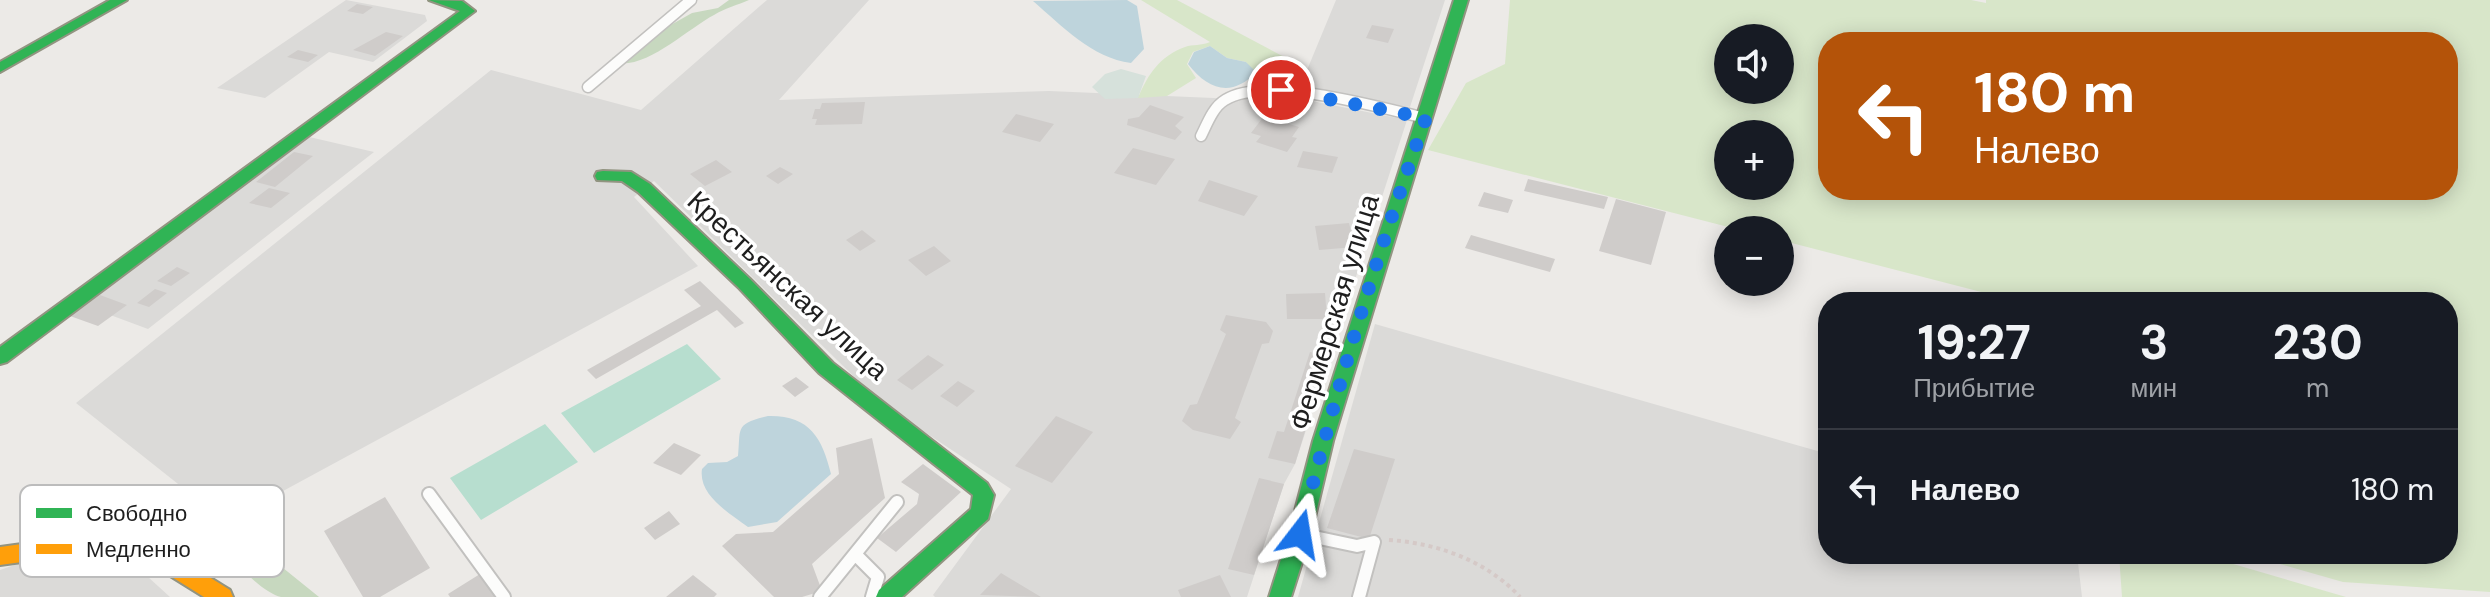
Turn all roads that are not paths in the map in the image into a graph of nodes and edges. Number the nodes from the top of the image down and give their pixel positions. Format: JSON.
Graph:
{"nodes":[{"id":1,"x":120,"y":0,"type":"edge"},
{"id":2,"x":436,"y":0,"type":"edge"},
{"id":3,"x":691,"y":0,"type":"edge"},
{"id":4,"x":1461,"y":0,"type":"edge"},
{"id":5,"x":0,"y":68,"type":"edge"},
{"id":6,"x":588,"y":87,"type":"dead end"},
{"id":7,"x":1426,"y":118,"type":"junction"},
{"id":8,"x":1201,"y":136,"type":"dead end"},
{"id":9,"x":603,"y":176,"type":"dead end"},
{"id":10,"x":0,"y":357,"type":"edge"},
{"id":11,"x":429,"y":494,"type":"dead end"},
{"id":12,"x":897,"y":502,"type":"dead end"},
{"id":13,"x":1300,"y":534,"type":"junction"},
{"id":14,"x":20,"y":553,"type":"edge"},
{"id":15,"x":855,"y":554,"type":"junction"},
{"id":16,"x":0,"y":556,"type":"edge"},
{"id":17,"x":189,"y":577,"type":"edge"},
{"id":18,"x":222,"y":597,"type":"edge"},
{"id":19,"x":504,"y":597,"type":"edge"},
{"id":20,"x":820,"y":597,"type":"edge"},
{"id":21,"x":872,"y":597,"type":"edge"},
{"id":22,"x":887,"y":597,"type":"edge"},
{"id":23,"x":1280,"y":597,"type":"edge"},
{"id":24,"x":1359,"y":597,"type":"edge"}],
"edges":[{"from":1,"to":5,"type":"street"},
{"from":2,"to":10,"type":"street"},
{"from":3,"to":6,"type":"lane"},
{"from":4,"to":7,"type":"street","name":"Фермерская улица"},
{"from":7,"to":8,"type":"lane"},
{"from":7,"to":13,"type":"street","name":"Фермерская улица"},
{"from":9,"to":22,"type":"street","name":"Крестьянская улица"},
{"from":11,"to":19,"type":"lane"},
{"from":12,"to":15,"type":"lane"},
{"from":13,"to":23,"type":"street","name":"Фермерская улица"},
{"from":13,"to":24,"type":"lane"},
{"from":14,"to":16,"type":"street"},
{"from":15,"to":20,"type":"lane"},
{"from":15,"to":21,"type":"lane"},
{"from":17,"to":18,"type":"street"}]}
